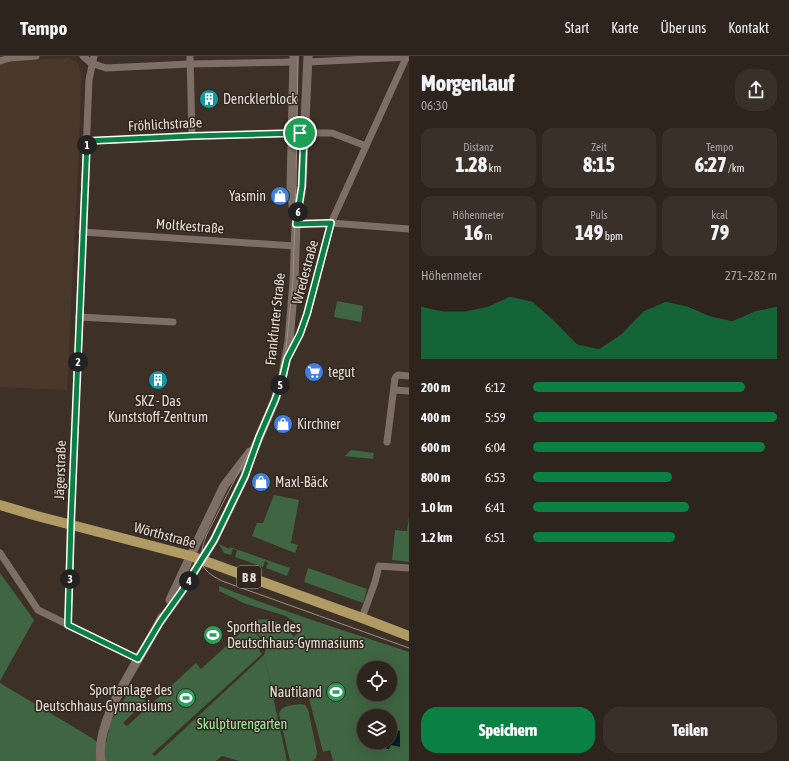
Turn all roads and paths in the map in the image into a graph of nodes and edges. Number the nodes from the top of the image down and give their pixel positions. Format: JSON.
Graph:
{"nodes":[{"id":1,"x":36,"y":56,"type":"edge"},
{"id":2,"x":83,"y":56,"type":"edge"},
{"id":3,"x":190,"y":56,"type":"edge"},
{"id":4,"x":10,"y":57,"type":"edge"},
{"id":5,"x":407,"y":57,"type":"edge"},
{"id":6,"x":92,"y":59,"type":"edge"},
{"id":7,"x":293,"y":59,"type":"edge"},
{"id":8,"x":308,"y":59,"type":"edge"},
{"id":9,"x":0,"y":60,"type":"edge"},
{"id":10,"x":190,"y":64,"type":"junction"},
{"id":11,"x":292,"y":133,"type":"junction"},
{"id":12,"x":304,"y":133,"type":"junction"},
{"id":13,"x":192,"y":136,"type":"junction"},
{"id":14,"x":87,"y":141,"type":"junction"},
{"id":15,"x":366,"y":146,"type":"junction"},
{"id":16,"x":331,"y":223,"type":"junction"},
{"id":17,"x":296,"y":224,"type":"junction"},
{"id":18,"x":409,"y":229,"type":"edge"},
{"id":19,"x":82,"y":232,"type":"junction"},
{"id":20,"x":295,"y":246,"type":"junction"},
{"id":21,"x":79,"y":317,"type":"junction"},
{"id":22,"x":173,"y":322,"type":"dead end"},
{"id":23,"x":287,"y":359,"type":"junction"},
{"id":24,"x":409,"y":376,"type":"edge"},
{"id":25,"x":394,"y":390,"type":"junction"},
{"id":26,"x":409,"y":391,"type":"edge"},
{"id":27,"x":259,"y":437,"type":"junction"},
{"id":28,"x":387,"y":442,"type":"dead end"},
{"id":29,"x":0,"y":505,"type":"edge"},
{"id":30,"x":71,"y":524,"type":"junction"},
{"id":31,"x":0,"y":553,"type":"edge"},
{"id":32,"x":190,"y":556,"type":"junction"},
{"id":33,"x":201,"y":560,"type":"junction"},
{"id":34,"x":409,"y":568,"type":"edge"},
{"id":35,"x":362,"y":618,"type":"junction"},
{"id":36,"x":160,"y":622,"type":"junction"},
{"id":37,"x":68,"y":625,"type":"junction"},
{"id":38,"x":409,"y":636,"type":"edge"},
{"id":39,"x":138,"y":659,"type":"junction"},
{"id":40,"x":101,"y":761,"type":"edge"}],
"edges":[{"from":1,"to":4,"type":"street"},
{"from":2,"to":6,"type":"street"},
{"from":3,"to":10,"type":"street"},
{"from":4,"to":9,"type":"street"},
{"from":5,"to":8,"type":"street"},
{"from":5,"to":15,"type":"street","name":"Wredestraße"},
{"from":6,"to":10,"type":"street"},
{"from":6,"to":14,"type":"street","name":"Jägerstraße"},
{"from":7,"to":8,"type":"street"},
{"from":7,"to":10,"type":"street"},
{"from":7,"to":11,"type":"street","name":"Frankfurter Straße"},
{"from":8,"to":12,"type":"street","name":"Frankfurter Straße"},
{"from":10,"to":13,"type":"street"},
{"from":11,"to":12,"type":"street"},
{"from":11,"to":13,"type":"street","name":"Fröhlichstraße"},
{"from":11,"to":17,"type":"street","name":"Frankfurter Straße"},
{"from":12,"to":15,"type":"street"},
{"from":12,"to":17,"type":"street","name":"Frankfurter Straße"},
{"from":13,"to":14,"type":"street","name":"Fröhlichstraße"},
{"from":14,"to":19,"type":"street","name":"Jägerstraße"},
{"from":15,"to":16,"type":"street","name":"Wredestraße"},
{"from":16,"to":17,"type":"street"},
{"from":16,"to":18,"type":"street"},
{"from":16,"to":23,"type":"street","name":"Wredestraße"},
{"from":17,"to":20,"type":"street","name":"Frankfurter Straße"},
{"from":19,"to":20,"type":"street","name":"Moltkestraße"},
{"from":19,"to":21,"type":"street","name":"Jägerstraße"},
{"from":20,"to":23,"type":"street","name":"Frankfurter Straße"},
{"from":21,"to":22,"type":"street"},
{"from":21,"to":30,"type":"street","name":"Jägerstraße"},
{"from":23,"to":27,"type":"street","name":"Frankfurter Straße"},
{"from":24,"to":25,"type":"street"},
{"from":25,"to":26,"type":"street"},
{"from":25,"to":28,"type":"street"},
{"from":27,"to":32,"type":"street","name":"Frankfurter Straße"},
{"from":27,"to":33,"type":"street","name":"Frankfurter Straße"},
{"from":29,"to":30,"type":"main road","name":"Wörthstraße","number":"B 8"},
{"from":30,"to":32,"type":"main road","name":"Wörthstraße","number":"B 8"},
{"from":30,"to":37,"type":"street","name":"Jägerstraße"},
{"from":31,"to":37,"type":"street"},
{"from":32,"to":33,"type":"main road","name":"Wörthstraße","number":"B 8"},
{"from":32,"to":36,"type":"street","name":"Frankfurter Straße"},
{"from":33,"to":35,"type":"main road","name":"Wörthstraße","number":"B 8"},
{"from":33,"to":36,"type":"street","name":"Frankfurter Straße"},
{"from":34,"to":35,"type":"street"},
{"from":35,"to":38,"type":"main road","name":"Wörthstraße","number":"B 8"},
{"from":36,"to":39,"type":"street","name":"Frankfurter Straße"},
{"from":37,"to":39,"type":"street"},
{"from":39,"to":40,"type":"street","name":"Frankfurter Straße"}]}
